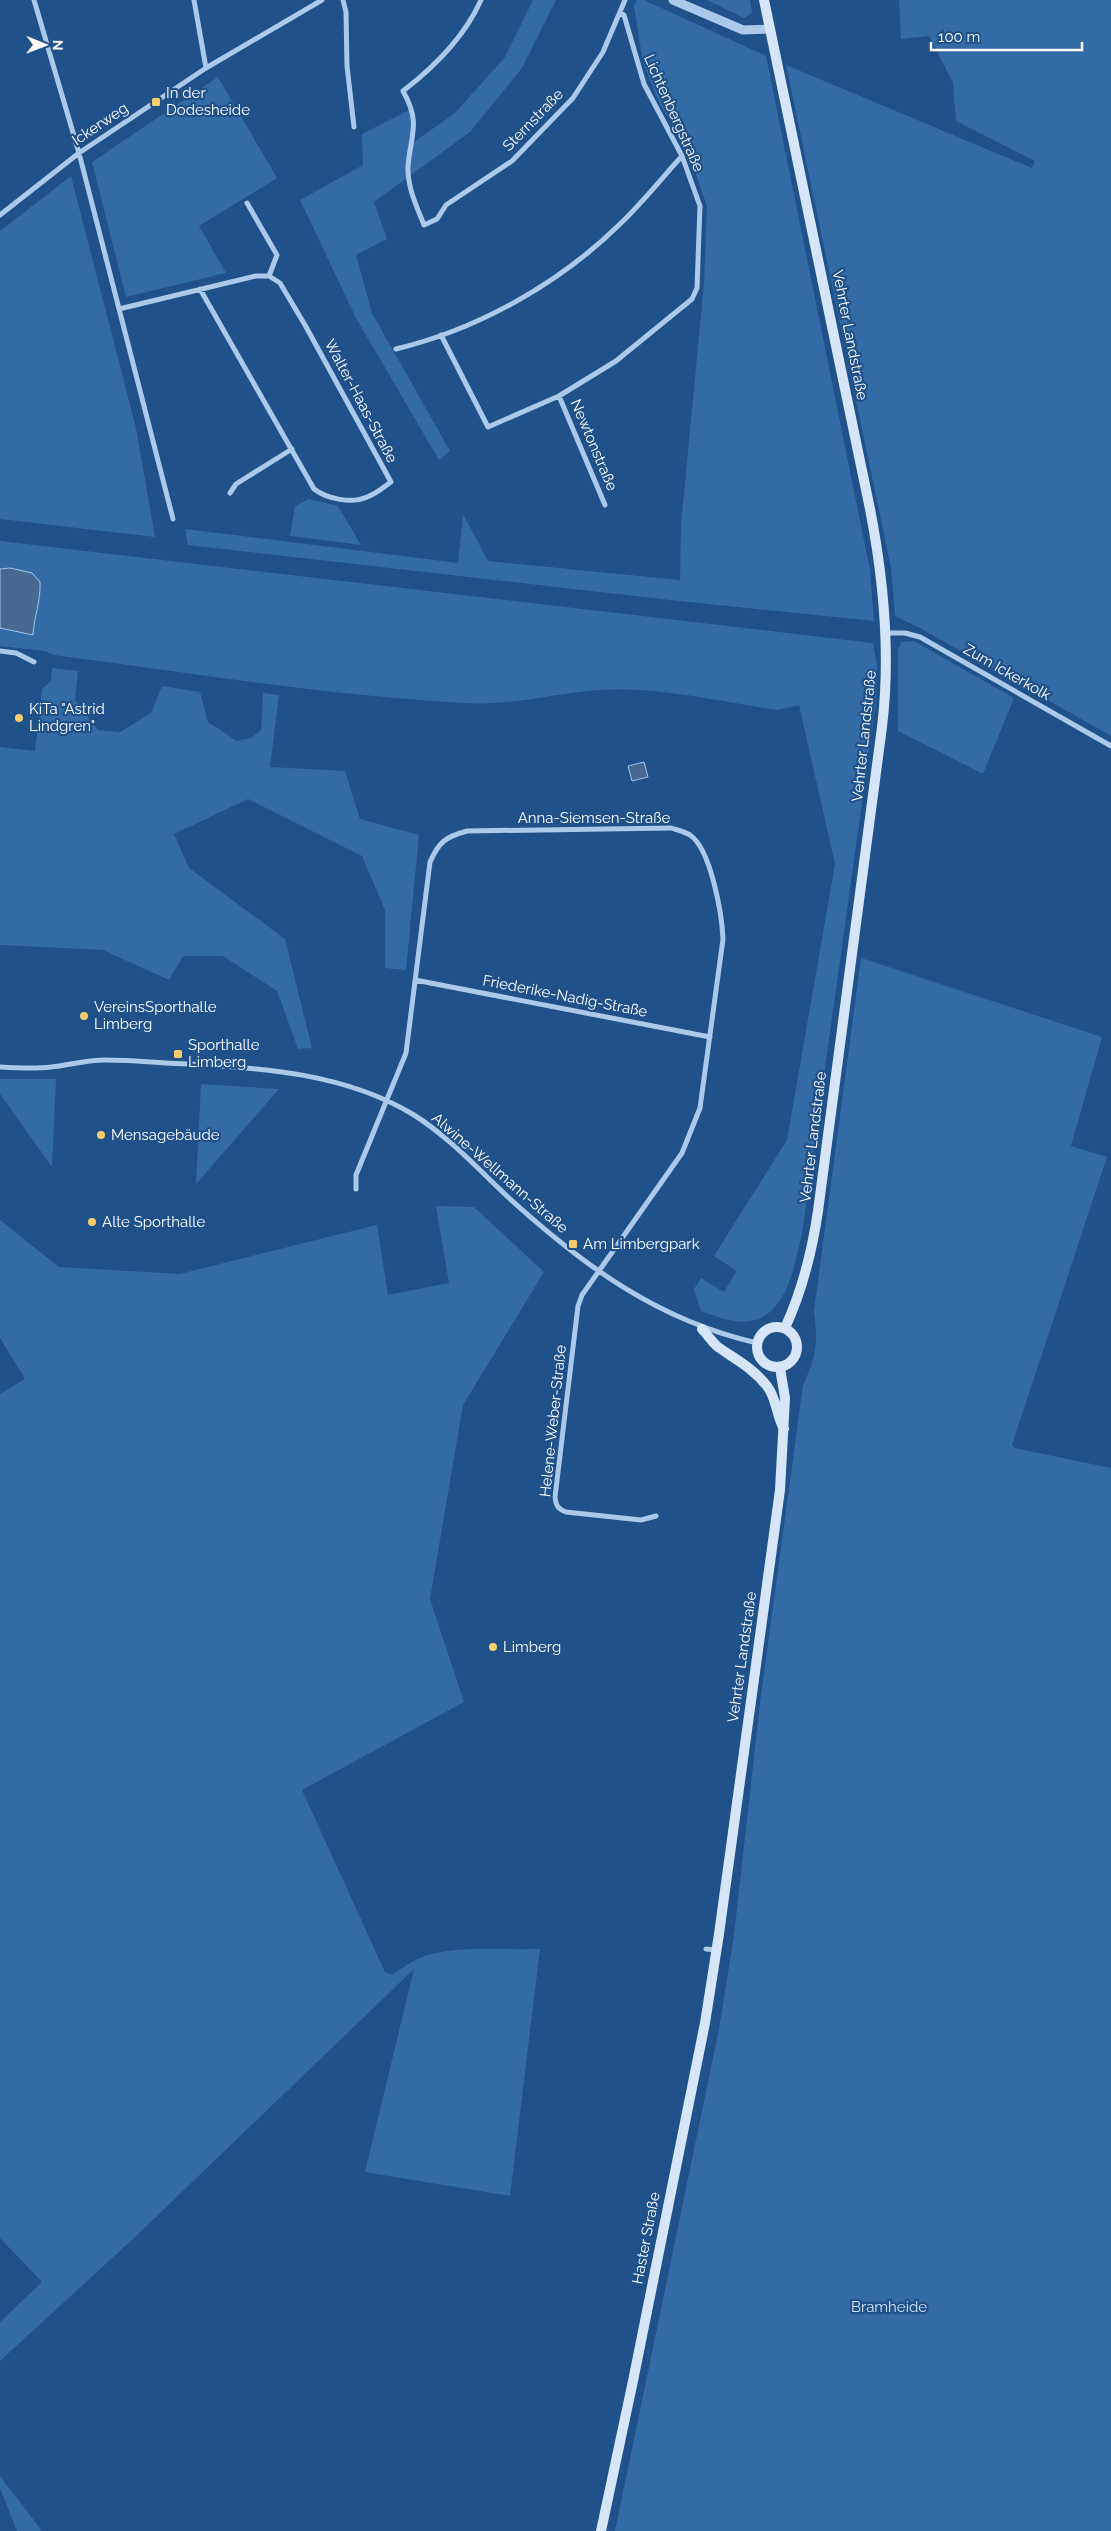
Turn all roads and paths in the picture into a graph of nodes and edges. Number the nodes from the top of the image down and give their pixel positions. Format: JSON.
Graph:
{"nodes":[{"id":1,"x":34,"y":0,"type":"edge"},
{"id":2,"x":194,"y":0,"type":"edge"},
{"id":3,"x":322,"y":0,"type":"edge"},
{"id":4,"x":344,"y":0,"type":"edge"},
{"id":5,"x":481,"y":0,"type":"edge"},
{"id":6,"x":625,"y":0,"type":"edge"},
{"id":7,"x":674,"y":0,"type":"edge"},
{"id":8,"x":764,"y":0,"type":"edge"},
{"id":9,"x":620,"y":13,"type":"junction"},
{"id":10,"x":770,"y":29,"type":"junction"},
{"id":11,"x":206,"y":68,"type":"junction"},
{"id":12,"x":354,"y":127,"type":"dead end"},
{"id":13,"x":79,"y":153,"type":"junction"},
{"id":14,"x":682,"y":156,"type":"junction"},
{"id":15,"x":247,"y":202,"type":"dead end"},
{"id":16,"x":0,"y":215,"type":"edge"},
{"id":17,"x":269,"y":276,"type":"junction"},
{"id":18,"x":200,"y":289,"type":"junction"},
{"id":19,"x":120,"y":309,"type":"junction"},
{"id":20,"x":441,"y":335,"type":"junction"},
{"id":21,"x":396,"y":349,"type":"dead end"},
{"id":22,"x":559,"y":396,"type":"junction"},
{"id":23,"x":292,"y":449,"type":"junction"},
{"id":24,"x":230,"y":494,"type":"dead end"},
{"id":25,"x":606,"y":505,"type":"dead end"},
{"id":26,"x":173,"y":519,"type":"dead end"},
{"id":27,"x":886,"y":634,"type":"junction"},
{"id":28,"x":0,"y":651,"type":"edge"},
{"id":29,"x":34,"y":662,"type":"dead end"},
{"id":30,"x":1111,"y":746,"type":"edge"},
{"id":31,"x":415,"y":980,"type":"junction"},
{"id":32,"x":710,"y":1036,"type":"junction"},
{"id":33,"x":0,"y":1067,"type":"edge"},
{"id":34,"x":386,"y":1101,"type":"junction"},
{"id":35,"x":356,"y":1189,"type":"dead end"},
{"id":36,"x":597,"y":1271,"type":"junction"},
{"id":37,"x":785,"y":1328,"type":"junction"},
{"id":38,"x":702,"y":1329,"type":"junction"},
{"id":39,"x":757,"y":1343,"type":"junction"},
{"id":40,"x":780,"y":1368,"type":"junction"},
{"id":41,"x":785,"y":1430,"type":"junction"},
{"id":42,"x":656,"y":1516,"type":"dead end"},
{"id":43,"x":712,"y":1950,"type":"joint"},
{"id":44,"x":601,"y":2531,"type":"edge"}],
"edges":[{"from":1,"to":13,"type":"street"},
{"from":2,"to":11,"type":"street"},
{"from":3,"to":11,"type":"street","name":"Ickerweg"},
{"from":4,"to":12,"type":"street"},
{"from":5,"to":9,"type":"street","name":"Sternstraße"},
{"from":6,"to":9,"type":"street","name":"Sternstraße"},
{"from":7,"to":10,"type":"street"},
{"from":8,"to":10,"type":"main road","name":"Vehrter Landstraße"},
{"from":9,"to":14,"type":"street","name":"Lichtenbergstraße"},
{"from":10,"to":27,"type":"main road","name":"Vehrter Landstraße"},
{"from":11,"to":13,"type":"street","name":"Ickerweg"},
{"from":13,"to":16,"type":"street","name":"Ickerweg"},
{"from":13,"to":19,"type":"street"},
{"from":14,"to":20,"type":"street"},
{"from":14,"to":22,"type":"street","name":"Lichtenbergstraße"},
{"from":15,"to":17,"type":"street"},
{"from":17,"to":18,"type":"street"},
{"from":17,"to":23,"type":"street","name":"Walter-Haas-Straße"},
{"from":18,"to":19,"type":"street"},
{"from":18,"to":23,"type":"street","name":"Walter-Haas-Straße"},
{"from":19,"to":26,"type":"street"},
{"from":20,"to":21,"type":"street"},
{"from":20,"to":22,"type":"street","name":"Lichtenbergstraße"},
{"from":22,"to":25,"type":"street","name":"Newtonstraße"},
{"from":23,"to":24,"type":"street"},
{"from":27,"to":30,"type":"street","name":"Zum Ickerkolk"},
{"from":27,"to":37,"type":"main road","name":"Vehrter Landstraße"},
{"from":28,"to":29,"type":"street"},
{"from":31,"to":32,"type":"street","name":"Friederike-Nadig-Straße"},
{"from":31,"to":32,"type":"street","name":"Anna-Siemsen-Straße"},
{"from":31,"to":34,"type":"street","name":"Anna-Siemsen-Straße"},
{"from":32,"to":36,"type":"street","name":"Anna-Siemsen-Straße"},
{"from":33,"to":34,"type":"street","name":"Alwine-Wellmann-Straße"},
{"from":34,"to":35,"type":"street","name":"Anna-Siemsen-Straße"},
{"from":34,"to":36,"type":"street","name":"Alwine-Wellmann-Straße"},
{"from":36,"to":38,"type":"street","name":"Alwine-Wellmann-Straße"},
{"from":36,"to":42,"type":"street","name":"Helene-Weber-Straße"},
{"from":37,"to":39,"type":"main road"},
{"from":37,"to":40,"type":"main road"},
{"from":38,"to":39,"type":"street","name":"Alwine-Wellmann-Straße"},
{"from":38,"to":41,"type":"main road"},
{"from":39,"to":40,"type":"main road"},
{"from":40,"to":41,"type":"main road","name":"Vehrter Landstraße"},
{"from":41,"to":43,"type":"main road","name":"Vehrter Landstraße"},
{"from":43,"to":44,"type":"main road","name":"Haster Straße"}]}
